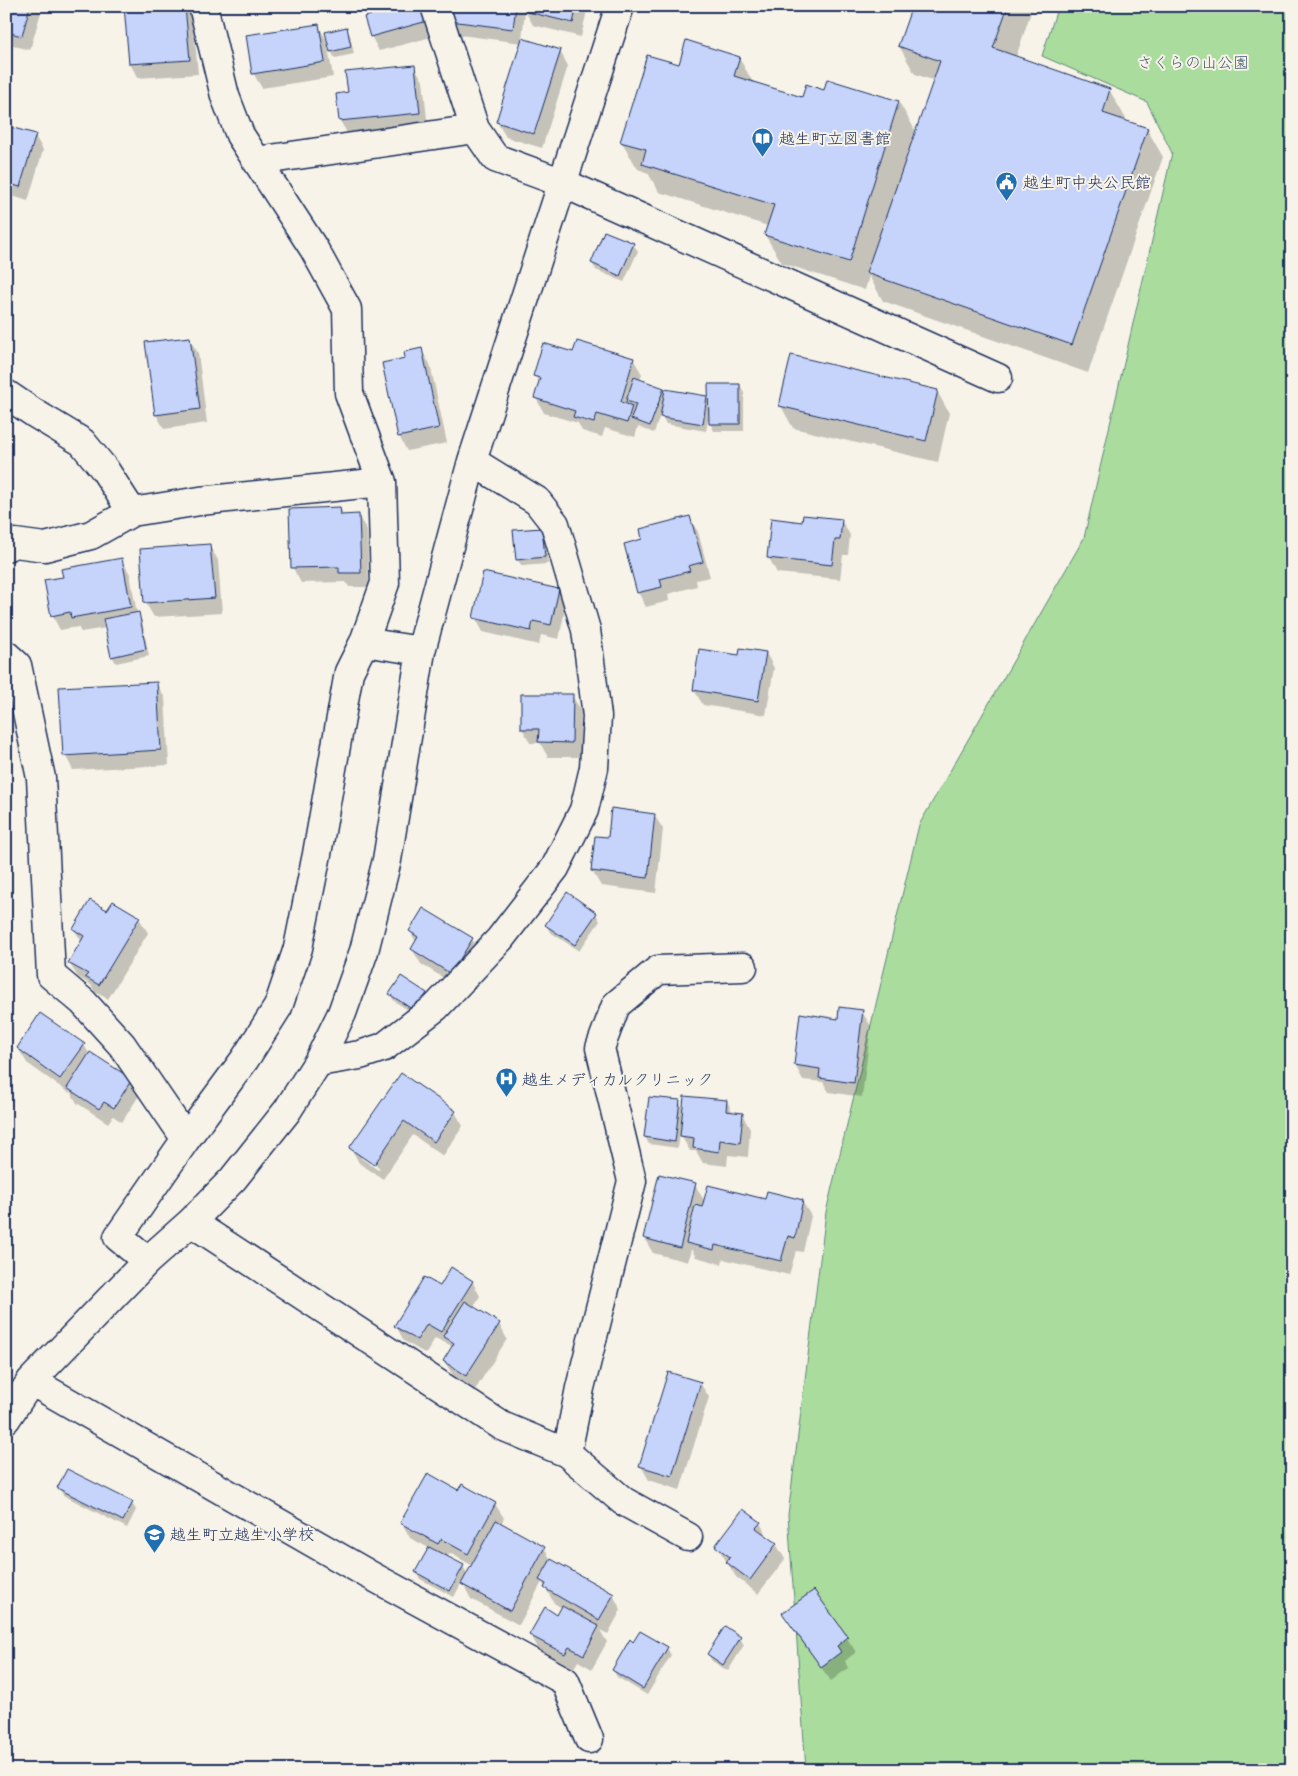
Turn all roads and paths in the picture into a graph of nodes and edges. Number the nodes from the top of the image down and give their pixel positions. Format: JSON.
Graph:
{"nodes":[{"id":1,"x":203,"y":6,"type":"edge"},
{"id":2,"x":435,"y":6,"type":"edge"},
{"id":3,"x":620,"y":6,"type":"edge"},
{"id":4,"x":475,"y":130,"type":"junction"},
{"id":5,"x":257,"y":161,"type":"junction"},
{"id":6,"x":563,"y":183,"type":"junction"},
{"id":7,"x":998,"y":378,"type":"dead end"},
{"id":8,"x":6,"y":394,"type":"edge"},
{"id":9,"x":472,"y":461,"type":"junction"},
{"id":10,"x":382,"y":482,"type":"junction"},
{"id":11,"x":132,"y":512,"type":"junction"},
{"id":12,"x":6,"y":547,"type":"edge"},
{"id":13,"x":364,"y":642,"type":"junction"},
{"id":14,"x":420,"y":651,"type":"junction"},
{"id":15,"x":6,"y":655,"type":"edge"},
{"id":16,"x":742,"y":967,"type":"dead end"},
{"id":17,"x":318,"y":1062,"type":"junction"},
{"id":18,"x":186,"y":1139,"type":"junction"},
{"id":19,"x":192,"y":1222,"type":"junction"},
{"id":20,"x":146,"y":1261,"type":"junction"},
{"id":21,"x":31,"y":1381,"type":"junction"},
{"id":22,"x":6,"y":1419,"type":"edge"},
{"id":23,"x":567,"y":1453,"type":"junction"},
{"id":24,"x":688,"y":1537,"type":"dead end"},
{"id":25,"x":589,"y":1739,"type":"dead end"}],
"edges":[{"from":1,"to":5,"type":"street"},
{"from":2,"to":4,"type":"street"},
{"from":3,"to":6,"type":"street"},
{"from":4,"to":5,"type":"street"},
{"from":4,"to":6,"type":"street"},
{"from":5,"to":10,"type":"street"},
{"from":6,"to":7,"type":"street"},
{"from":6,"to":9,"type":"street"},
{"from":8,"to":11,"type":"street"},
{"from":9,"to":14,"type":"street"},
{"from":9,"to":17,"type":"street"},
{"from":10,"to":11,"type":"street"},
{"from":10,"to":13,"type":"street"},
{"from":11,"to":12,"type":"street"},
{"from":13,"to":14,"type":"street"},
{"from":13,"to":18,"type":"street"},
{"from":14,"to":17,"type":"street"},
{"from":15,"to":18,"type":"street"},
{"from":16,"to":23,"type":"street"},
{"from":17,"to":19,"type":"street"},
{"from":18,"to":20,"type":"street"},
{"from":19,"to":20,"type":"street"},
{"from":19,"to":23,"type":"street"},
{"from":20,"to":21,"type":"street"},
{"from":21,"to":22,"type":"street"},
{"from":21,"to":25,"type":"street"},
{"from":23,"to":24,"type":"street"}]}
